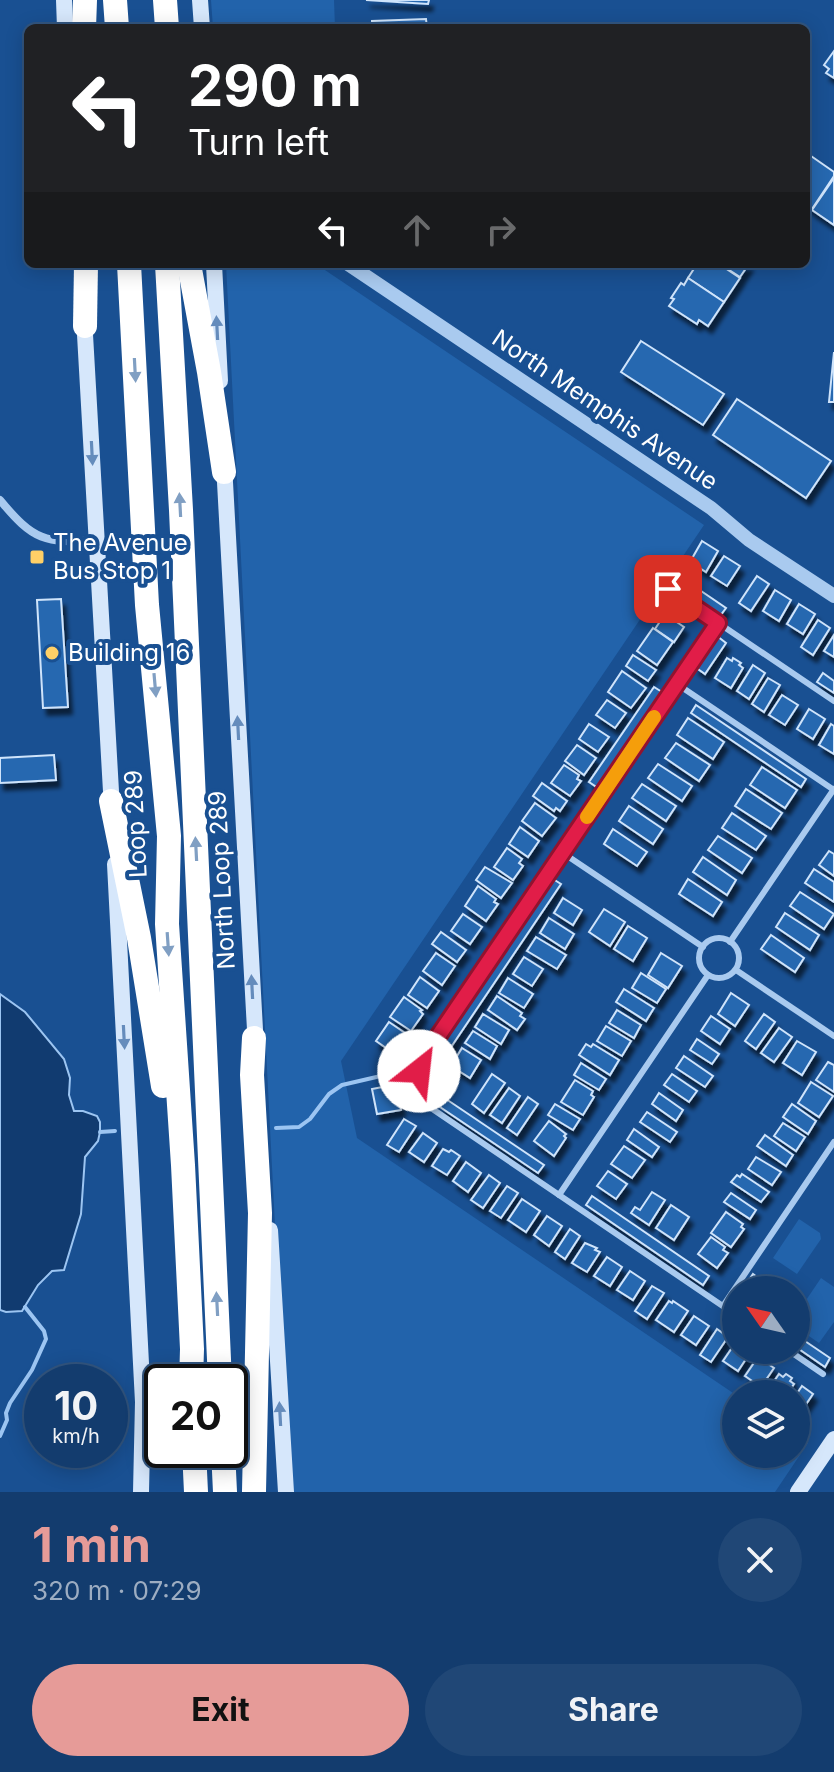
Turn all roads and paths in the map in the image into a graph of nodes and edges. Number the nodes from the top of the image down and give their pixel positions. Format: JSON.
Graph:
{"nodes":[{"id":1,"x":64,"y":0,"type":"edge"},
{"id":2,"x":85,"y":0,"type":"edge"},
{"id":3,"x":115,"y":0,"type":"edge"},
{"id":4,"x":154,"y":0,"type":"edge"},
{"id":5,"x":165,"y":0,"type":"edge"},
{"id":6,"x":200,"y":0,"type":"edge"},
{"id":7,"x":65,"y":24,"type":"edge"},
{"id":8,"x":84,"y":24,"type":"edge"},
{"id":9,"x":117,"y":24,"type":"edge"},
{"id":10,"x":155,"y":24,"type":"edge"},
{"id":11,"x":167,"y":24,"type":"edge"},
{"id":12,"x":202,"y":24,"type":"edge"},
{"id":13,"x":78,"y":268,"type":"edge"},
{"id":14,"x":86,"y":268,"type":"edge"},
{"id":15,"x":129,"y":268,"type":"edge"},
{"id":16,"x":167,"y":268,"type":"edge"},
{"id":17,"x":190,"y":268,"type":"edge"},
{"id":18,"x":214,"y":268,"type":"edge"},
{"id":19,"x":354,"y":268,"type":"edge"},
{"id":20,"x":85,"y":326,"type":"junction"},
{"id":21,"x":224,"y":472,"type":"junction"},
{"id":22,"x":0,"y":500,"type":"edge"},
{"id":23,"x":97,"y":540,"type":"junction"},
{"id":24,"x":668,"y":589,"type":"dead end"},
{"id":25,"x":834,"y":596,"type":"edge"},
{"id":26,"x":718,"y":623,"type":"junction"},
{"id":27,"x":677,"y":684,"type":"junction"},
{"id":28,"x":834,"y":701,"type":"edge"},
{"id":29,"x":834,"y":789,"type":"edge"},
{"id":30,"x":111,"y":801,"type":"junction"},
{"id":31,"x":563,"y":853,"type":"junction"},
{"id":32,"x":730,"y":942,"type":"junction"},
{"id":33,"x":703,"y":947,"type":"junction"},
{"id":34,"x":736,"y":970,"type":"junction"},
{"id":35,"x":708,"y":975,"type":"junction"},
{"id":36,"x":834,"y":1036,"type":"edge"},
{"id":37,"x":254,"y":1038,"type":"junction"},
{"id":38,"x":834,"y":1142,"type":"edge"},
{"id":39,"x":559,"y":1195,"type":"junction"},
{"id":40,"x":743,"y":1276,"type":"edge"},
{"id":41,"x":722,"y":1305,"type":"edge"},
{"id":42,"x":186,"y":1364,"type":"edge"},
{"id":43,"x":191,"y":1364,"type":"edge"},
{"id":44,"x":219,"y":1364,"type":"edge"},
{"id":45,"x":808,"y":1364,"type":"edge"},
{"id":46,"x":823,"y":1374,"type":"dead end"},
{"id":47,"x":834,"y":1439,"type":"edge"},
{"id":48,"x":195,"y":1468,"type":"edge"},
{"id":49,"x":224,"y":1468,"type":"edge"},
{"id":50,"x":141,"y":1492,"type":"edge"},
{"id":51,"x":196,"y":1492,"type":"edge"},
{"id":52,"x":225,"y":1492,"type":"edge"},
{"id":53,"x":254,"y":1492,"type":"edge"},
{"id":54,"x":286,"y":1492,"type":"edge"},
{"id":55,"x":798,"y":1492,"type":"edge"}],
"edges":[{"from":1,"to":7,"type":"main road"},
{"from":2,"to":8,"type":"highway"},
{"from":3,"to":9,"type":"highway"},
{"from":4,"to":10,"type":"highway"},
{"from":5,"to":11,"type":"highway"},
{"from":6,"to":12,"type":"main road"},
{"from":13,"to":20,"type":"main road"},
{"from":14,"to":20,"type":"highway"},
{"from":15,"to":43,"type":"highway","name":"Loop 289","one_way":true},
{"from":44,"to":16,"type":"highway","one_way":true},
{"from":17,"to":21,"type":"highway"},
{"from":21,"to":18,"type":"main road","name":"North Loop 289","one_way":true},
{"from":19,"to":25,"type":"street","name":"North Memphis Avenue"},
{"from":20,"to":23,"type":"main road","one_way":true},
{"from":37,"to":21,"type":"main road","name":"North Loop 289","one_way":true},
{"from":22,"to":23,"type":"street"},
{"from":23,"to":30,"type":"main road"},
{"from":24,"to":26,"type":"lane"},
{"from":26,"to":27,"type":"lane"},
{"from":26,"to":28,"type":"lane"},
{"from":27,"to":29,"type":"lane"},
{"from":27,"to":31,"type":"lane"},
{"from":29,"to":32,"type":"lane"},
{"from":30,"to":42,"type":"highway"},
{"from":30,"to":50,"type":"main road","one_way":true},
{"from":31,"to":33,"type":"lane"},
{"from":31,"to":39,"type":"lane"},
{"from":32,"to":33,"type":"lane"},
{"from":32,"to":34,"type":"lane"},
{"from":33,"to":35,"type":"lane"},
{"from":34,"to":35,"type":"lane"},
{"from":34,"to":36,"type":"lane"},
{"from":35,"to":39,"type":"lane"},
{"from":37,"to":53,"type":"highway"},
{"from":54,"to":37,"type":"main road","name":"North Loop 289","one_way":true},
{"from":38,"to":40,"type":"lane"},
{"from":39,"to":41,"type":"lane"},
{"from":45,"to":46,"type":"lane"},
{"from":47,"to":55,"type":"main road"},
{"from":48,"to":51,"type":"highway"},
{"from":49,"to":52,"type":"highway"}]}
